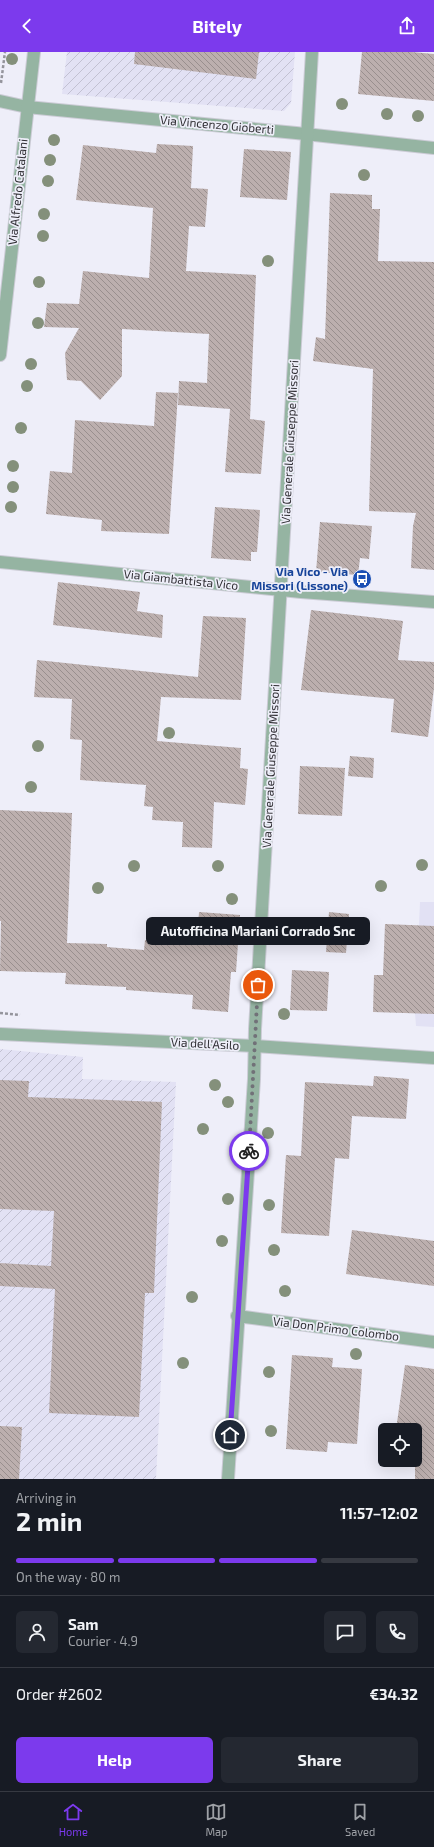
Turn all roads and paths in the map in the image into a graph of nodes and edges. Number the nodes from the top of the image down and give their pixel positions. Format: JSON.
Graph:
{"nodes":[{"id":1,"x":5,"y":52,"type":"edge"},
{"id":2,"x":34,"y":52,"type":"edge"},
{"id":3,"x":312,"y":52,"type":"edge"},
{"id":4,"x":1,"y":85,"type":"dead end"},
{"id":5,"x":0,"y":101,"type":"edge"},
{"id":6,"x":27,"y":107,"type":"junction"},
{"id":7,"x":307,"y":134,"type":"junction"},
{"id":8,"x":434,"y":148,"type":"edge"},
{"id":9,"x":0,"y":355,"type":"edge"},
{"id":10,"x":0,"y":562,"type":"edge"},
{"id":11,"x":282,"y":590,"type":"junction"},
{"id":12,"x":434,"y":602,"type":"edge"},
{"id":13,"x":0,"y":1034,"type":"edge"},
{"id":14,"x":255,"y":1046,"type":"junction"},
{"id":15,"x":434,"y":1058,"type":"edge"},
{"id":16,"x":237,"y":1316,"type":"junction"},
{"id":17,"x":434,"y":1342,"type":"edge"},
{"id":18,"x":228,"y":1479,"type":"edge"}],
"edges":[{"from":1,"to":4,"type":"path"},
{"from":2,"to":6,"type":"street","name":"Via Alfredo Catalani"},
{"from":3,"to":7,"type":"street","name":"Via Generale Giuseppe Missori"},
{"from":5,"to":6,"type":"street","name":"Via Vincenzo Gioberti"},
{"from":6,"to":7,"type":"street","name":"Via Vincenzo Gioberti"},
{"from":6,"to":9,"type":"street","name":"Via Alfredo Catalani"},
{"from":7,"to":8,"type":"street","name":"Via Vincenzo Gioberti"},
{"from":7,"to":11,"type":"street","name":"Via Generale Giuseppe Missori"},
{"from":10,"to":11,"type":"street","name":"Via Giambattista Vico"},
{"from":11,"to":12,"type":"street","name":"Via Giambattista Vico"},
{"from":11,"to":14,"type":"street","name":"Via Generale Giuseppe Missori"},
{"from":13,"to":14,"type":"street","name":"Via dell'Asilo"},
{"from":14,"to":15,"type":"street","name":"Via dell'Asilo"},
{"from":14,"to":16,"type":"street","name":"Via Generale Giuseppe Missori"},
{"from":16,"to":17,"type":"street","name":"Via Don Primo Colombo"},
{"from":16,"to":18,"type":"street","name":"Via Generale Giuseppe Missori"}]}
